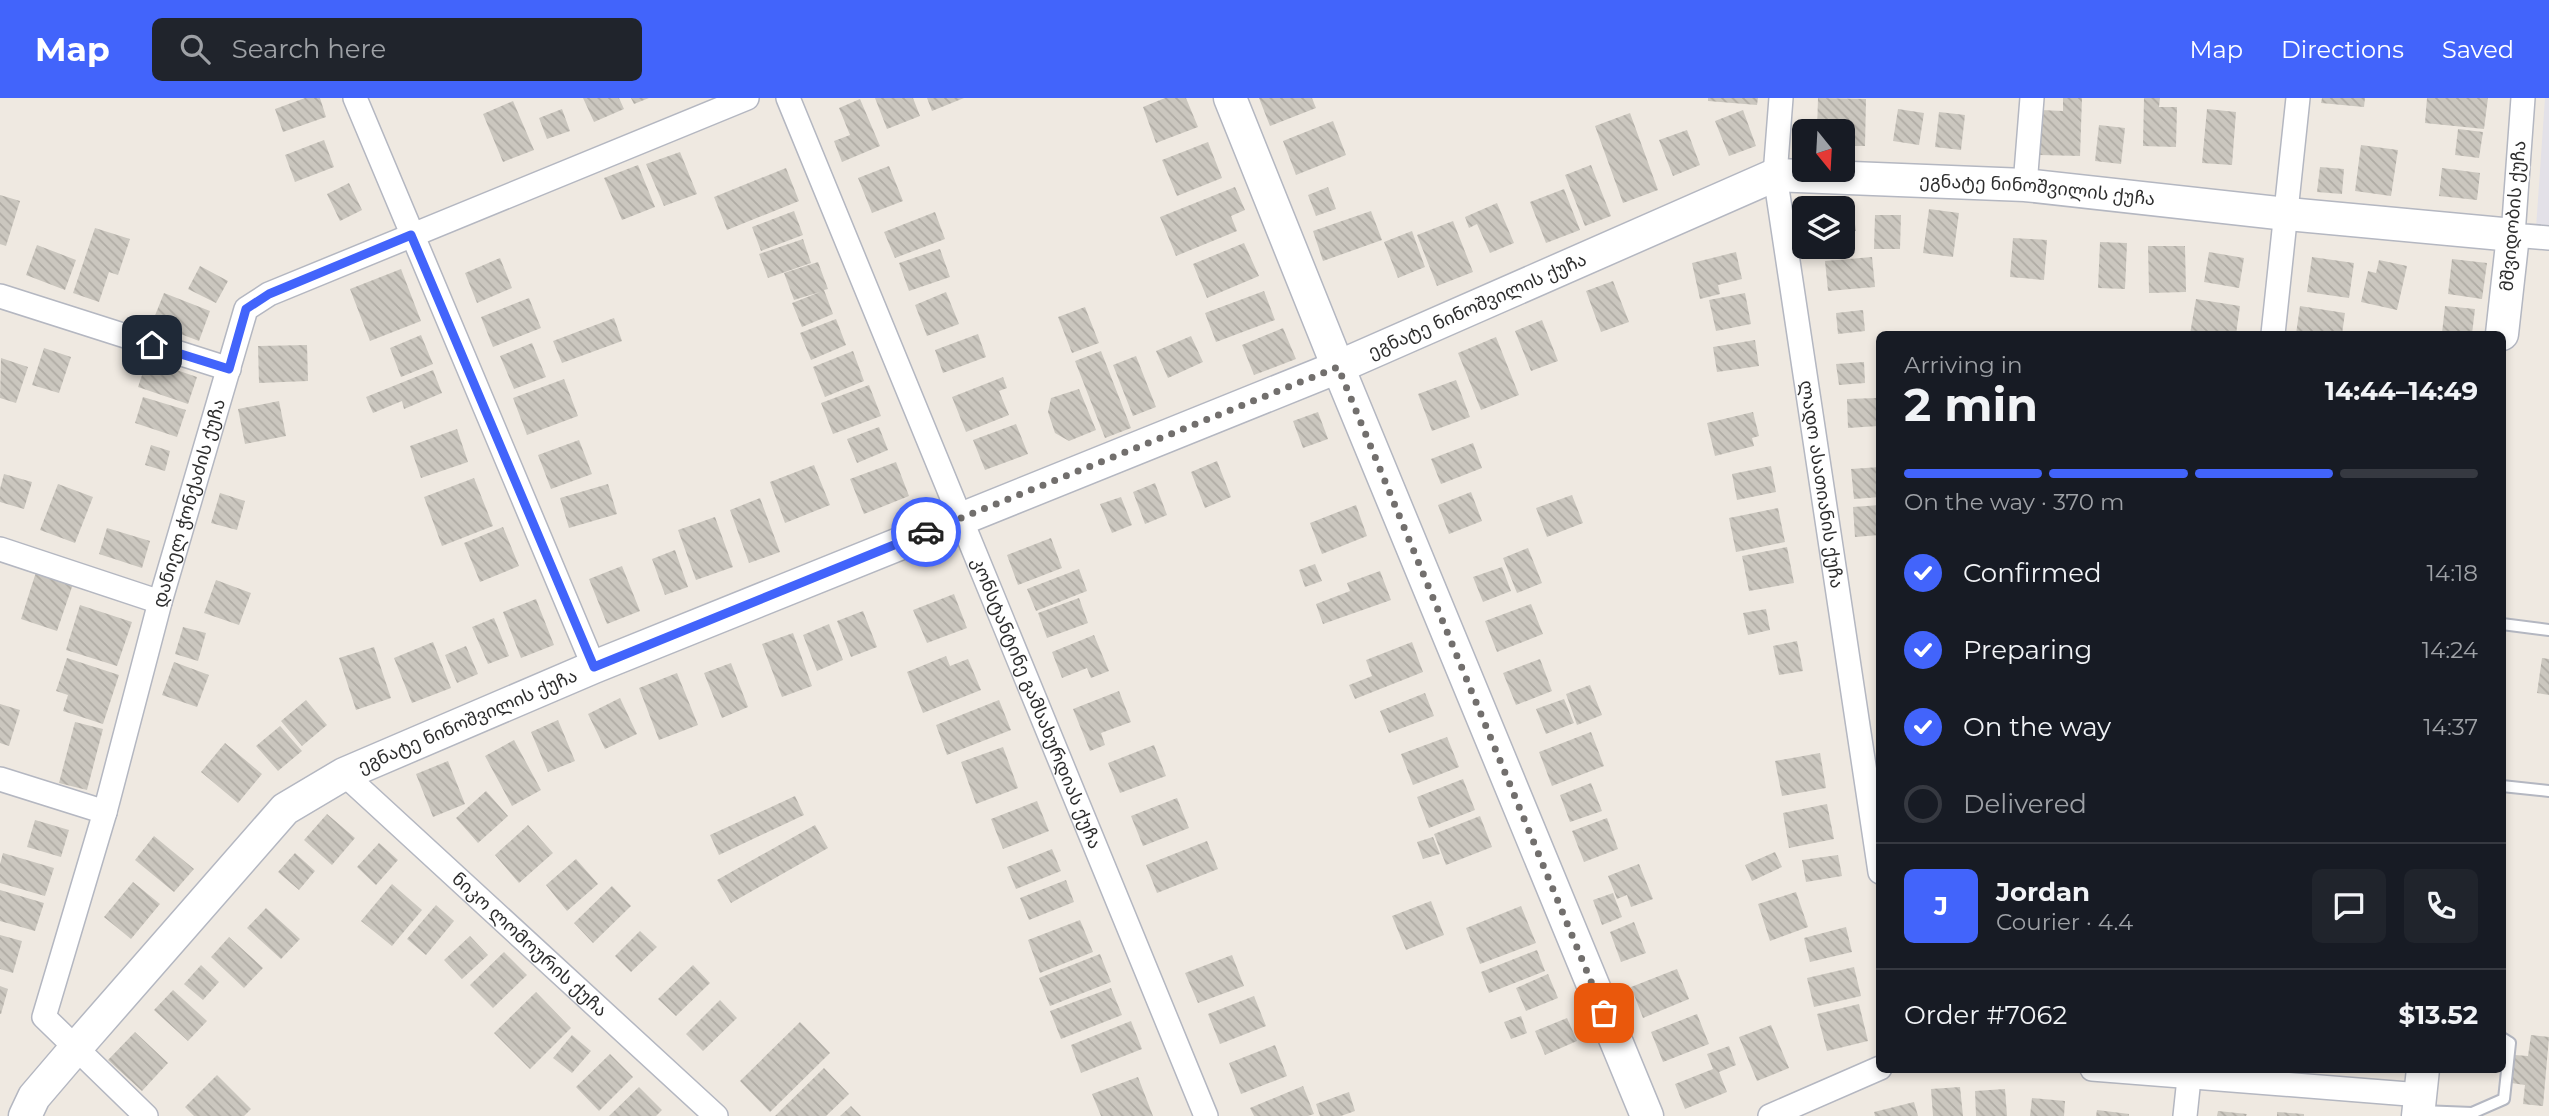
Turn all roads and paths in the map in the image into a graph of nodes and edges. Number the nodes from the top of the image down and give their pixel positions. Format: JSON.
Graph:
{"nodes":[{"id":1,"x":355,"y":98,"type":"edge"},
{"id":2,"x":747,"y":98,"type":"edge"},
{"id":3,"x":788,"y":98,"type":"edge"},
{"id":4,"x":1230,"y":98,"type":"edge"},
{"id":5,"x":1781,"y":98,"type":"edge"},
{"id":6,"x":2032,"y":98,"type":"edge"},
{"id":7,"x":2298,"y":98,"type":"edge"},
{"id":8,"x":2523,"y":98,"type":"edge"},
{"id":9,"x":1775,"y":175,"type":"junction"},
{"id":10,"x":2025,"y":185,"type":"junction"},
{"id":11,"x":2287,"y":214,"type":"junction"},
{"id":12,"x":411,"y":235,"type":"junction"},
{"id":13,"x":2513,"y":235,"type":"junction"},
{"id":14,"x":2549,"y":238,"type":"edge"},
{"id":15,"x":0,"y":296,"type":"edge"},
{"id":16,"x":2273,"y":331,"type":"edge"},
{"id":17,"x":2502,"y":331,"type":"edge"},
{"id":18,"x":1338,"y":367,"type":"junction"},
{"id":19,"x":229,"y":369,"type":"junction"},
{"id":20,"x":960,"y":519,"type":"junction"},
{"id":21,"x":0,"y":549,"type":"edge"},
{"id":22,"x":160,"y":602,"type":"junction"},
{"id":23,"x":2506,"y":625,"type":"edge"},
{"id":24,"x":2549,"y":630,"type":"edge"},
{"id":25,"x":594,"y":667,"type":"junction"},
{"id":26,"x":344,"y":774,"type":"junction"},
{"id":27,"x":0,"y":779,"type":"edge"},
{"id":28,"x":2506,"y":786,"type":"edge"},
{"id":29,"x":2549,"y":791,"type":"edge"},
{"id":30,"x":105,"y":812,"type":"junction"},
{"id":31,"x":1876,"y":845,"type":"edge"},
{"id":32,"x":2506,"y":1040,"type":"edge"},
{"id":33,"x":75,"y":1049,"type":"junction"},
{"id":34,"x":1876,"y":1070,"type":"edge"},
{"id":35,"x":2190,"y":1073,"type":"edge"},
{"id":36,"x":2420,"y":1098,"type":"edge"},
{"id":37,"x":25,"y":1116,"type":"edge"},
{"id":38,"x":146,"y":1116,"type":"edge"},
{"id":39,"x":716,"y":1116,"type":"edge"},
{"id":40,"x":1206,"y":1116,"type":"edge"},
{"id":41,"x":1647,"y":1116,"type":"edge"},
{"id":42,"x":1770,"y":1116,"type":"edge"},
{"id":43,"x":2185,"y":1116,"type":"edge"}],
"edges":[{"from":1,"to":12,"type":"street"},
{"from":2,"to":12,"type":"street","name":"დანიელ ჭონქაძის ქუჩა"},
{"from":3,"to":20,"type":"street","name":"კონსტანტინე გამსახურდიას ქუჩა"},
{"from":4,"to":18,"type":"street"},
{"from":5,"to":9,"type":"street","name":"ლადო ასათიანის ქუჩა"},
{"from":6,"to":10,"type":"street"},
{"from":7,"to":11,"type":"street"},
{"from":8,"to":13,"type":"street","name":"მშვიდობის ქუჩა"},
{"from":9,"to":10,"type":"street","name":"ეგნატე ნინოშვილის ქუჩა"},
{"from":9,"to":18,"type":"street","name":"ეგნატე ნინოშვილის ქუჩა"},
{"from":9,"to":31,"type":"street","name":"ლადო ასათიანის ქუჩა"},
{"from":10,"to":11,"type":"street","name":"ეგნატე ნინოშვილის ქუჩა"},
{"from":11,"to":13,"type":"street","name":"ეგნატე ნინოშვილის ქუჩა"},
{"from":11,"to":16,"type":"street"},
{"from":12,"to":19,"type":"street","name":"დანიელ ჭონქაძის ქუჩა"},
{"from":12,"to":25,"type":"street"},
{"from":13,"to":14,"type":"street"},
{"from":13,"to":17,"type":"street","name":"მშვიდობის ქუჩა"},
{"from":15,"to":19,"type":"street"},
{"from":18,"to":20,"type":"street","name":"ეგნატე ნინოშვილის ქუჩა"},
{"from":18,"to":41,"type":"street"},
{"from":19,"to":22,"type":"street","name":"დანიელ ჭონქაძის ქუჩა"},
{"from":20,"to":25,"type":"street","name":"ეგნატე ნინოშვილის ქუჩა"},
{"from":20,"to":40,"type":"street","name":"კონსტანტინე გამსახურდიას ქუჩა"},
{"from":21,"to":22,"type":"street"},
{"from":22,"to":30,"type":"street","name":"დანიელ ჭონქაძის ქუჩა"},
{"from":23,"to":24,"type":"lane"},
{"from":25,"to":26,"type":"street","name":"ეგნატე ნინოშვილის ქუჩა"},
{"from":26,"to":33,"type":"street","name":"ეგნატე ნინოშვილის ქუჩა"},
{"from":26,"to":39,"type":"street","name":"ნიკო ლომოურის ქუჩა"},
{"from":27,"to":30,"type":"street"},
{"from":28,"to":29,"type":"lane"},
{"from":30,"to":33,"type":"street","name":"დანიელ ჭონქაძის ქუჩა"},
{"from":32,"to":36,"type":"lane"},
{"from":33,"to":37,"type":"street","name":"ეგნატე ნინოშვილის ქუჩა"},
{"from":33,"to":38,"type":"street"},
{"from":34,"to":42,"type":"street"},
{"from":35,"to":36,"type":"street"},
{"from":35,"to":43,"type":"street"}]}
